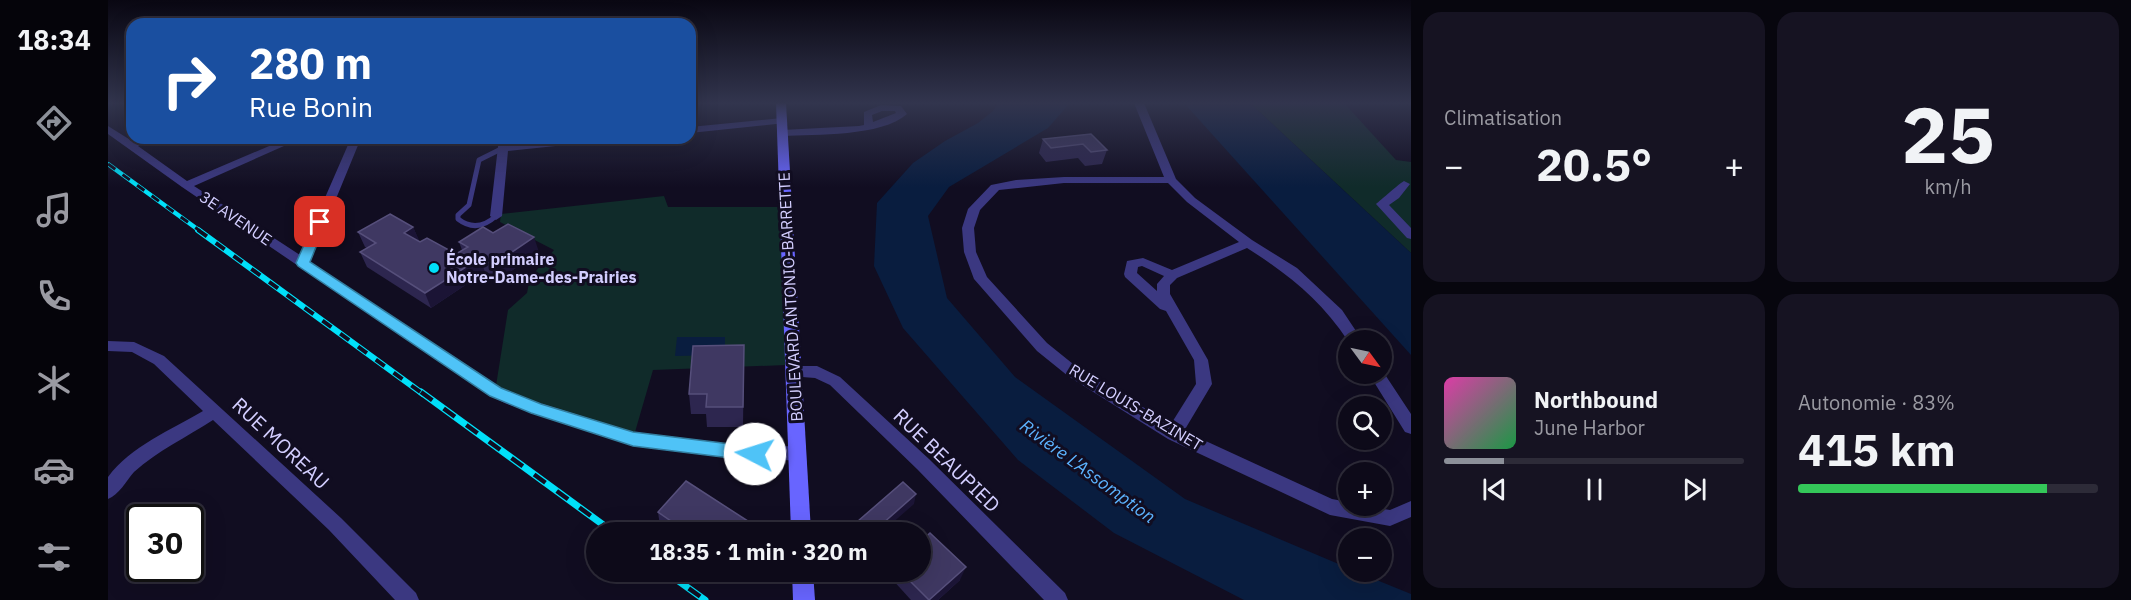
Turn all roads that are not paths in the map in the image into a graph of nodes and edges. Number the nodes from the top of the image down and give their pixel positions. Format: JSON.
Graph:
{"nodes":[{"id":1,"x":111,"y":131,"type":"edge"},
{"id":2,"x":782,"y":131,"type":"edge"},
{"id":3,"x":819,"y":131,"type":"edge"},
{"id":4,"x":835,"y":131,"type":"edge"},
{"id":5,"x":1151,"y":131,"type":"edge"},
{"id":6,"x":126,"y":142,"type":"edge"},
{"id":7,"x":283,"y":144,"type":"edge"},
{"id":8,"x":353,"y":144,"type":"edge"},
{"id":9,"x":502,"y":144,"type":"edge"},
{"id":10,"x":504,"y":144,"type":"edge"},
{"id":11,"x":131,"y":145,"type":"edge"},
{"id":12,"x":1171,"y":180,"type":"junction"},
{"id":13,"x":1404,"y":184,"type":"dead end"},
{"id":14,"x":186,"y":185,"type":"junction"},
{"id":15,"x":496,"y":216,"type":"joint"},
{"id":16,"x":1411,"y":235,"type":"edge"},
{"id":17,"x":1248,"y":243,"type":"junction"},
{"id":18,"x":303,"y":263,"type":"junction"},
{"id":19,"x":1172,"y":275,"type":"junction"},
{"id":20,"x":1173,"y":314,"type":"junction"},
{"id":21,"x":1348,"y":330,"type":"edge"},
{"id":22,"x":108,"y":346,"type":"edge"},
{"id":23,"x":794,"y":372,"type":"junction"},
{"id":24,"x":1383,"y":384,"type":"edge"},
{"id":25,"x":214,"y":412,"type":"junction"},
{"id":26,"x":1411,"y":427,"type":"edge"},
{"id":27,"x":1174,"y":434,"type":"junction"},
{"id":28,"x":798,"y":453,"type":"junction"},
{"id":29,"x":108,"y":491,"type":"edge"},
{"id":30,"x":1411,"y":510,"type":"edge"},
{"id":31,"x":801,"y":522,"type":"edge"},
{"id":32,"x":803,"y":582,"type":"edge"},
{"id":33,"x":409,"y":600,"type":"edge"},
{"id":34,"x":804,"y":600,"type":"edge"},
{"id":35,"x":1058,"y":600,"type":"edge"}],
"edges":[{"from":1,"to":6,"type":"street","name":"3E AVENUE"},
{"from":2,"to":23,"type":"street","name":"BOULEVARD ANTONIO-BARRETTE"},
{"from":3,"to":4,"type":"street"},
{"from":5,"to":12,"type":"street"},
{"from":7,"to":14,"type":"street"},
{"from":8,"to":18,"type":"street"},
{"from":9,"to":15,"type":"lane"},
{"from":10,"to":15,"type":"street"},
{"from":11,"to":14,"type":"street","name":"3E AVENUE"},
{"from":12,"to":17,"type":"street"},
{"from":12,"to":27,"type":"street","name":"RUE LOUIS-BAZINET"},
{"from":13,"to":16,"type":"street"},
{"from":14,"to":18,"type":"street","name":"3E AVENUE"},
{"from":17,"to":19,"type":"street"},
{"from":17,"to":21,"type":"street"},
{"from":18,"to":28,"type":"street","name":"3E AVENUE"},
{"from":19,"to":20,"type":"street"},
{"from":19,"to":20,"type":"street"},
{"from":20,"to":27,"type":"street"},
{"from":22,"to":25,"type":"street","name":"RUE MOREAU"},
{"from":23,"to":28,"type":"street","name":"BOULEVARD ANTONIO-BARRETTE"},
{"from":23,"to":35,"type":"street","name":"RUE BEAUPIED"},
{"from":24,"to":26,"type":"street"},
{"from":25,"to":29,"type":"street"},
{"from":25,"to":33,"type":"street","name":"RUE MOREAU"},
{"from":27,"to":30,"type":"street","name":"RUE LOUIS-BAZINET"},
{"from":28,"to":31,"type":"street","name":"BOULEVARD ANTONIO-BARRETTE"},
{"from":32,"to":34,"type":"street"}]}
